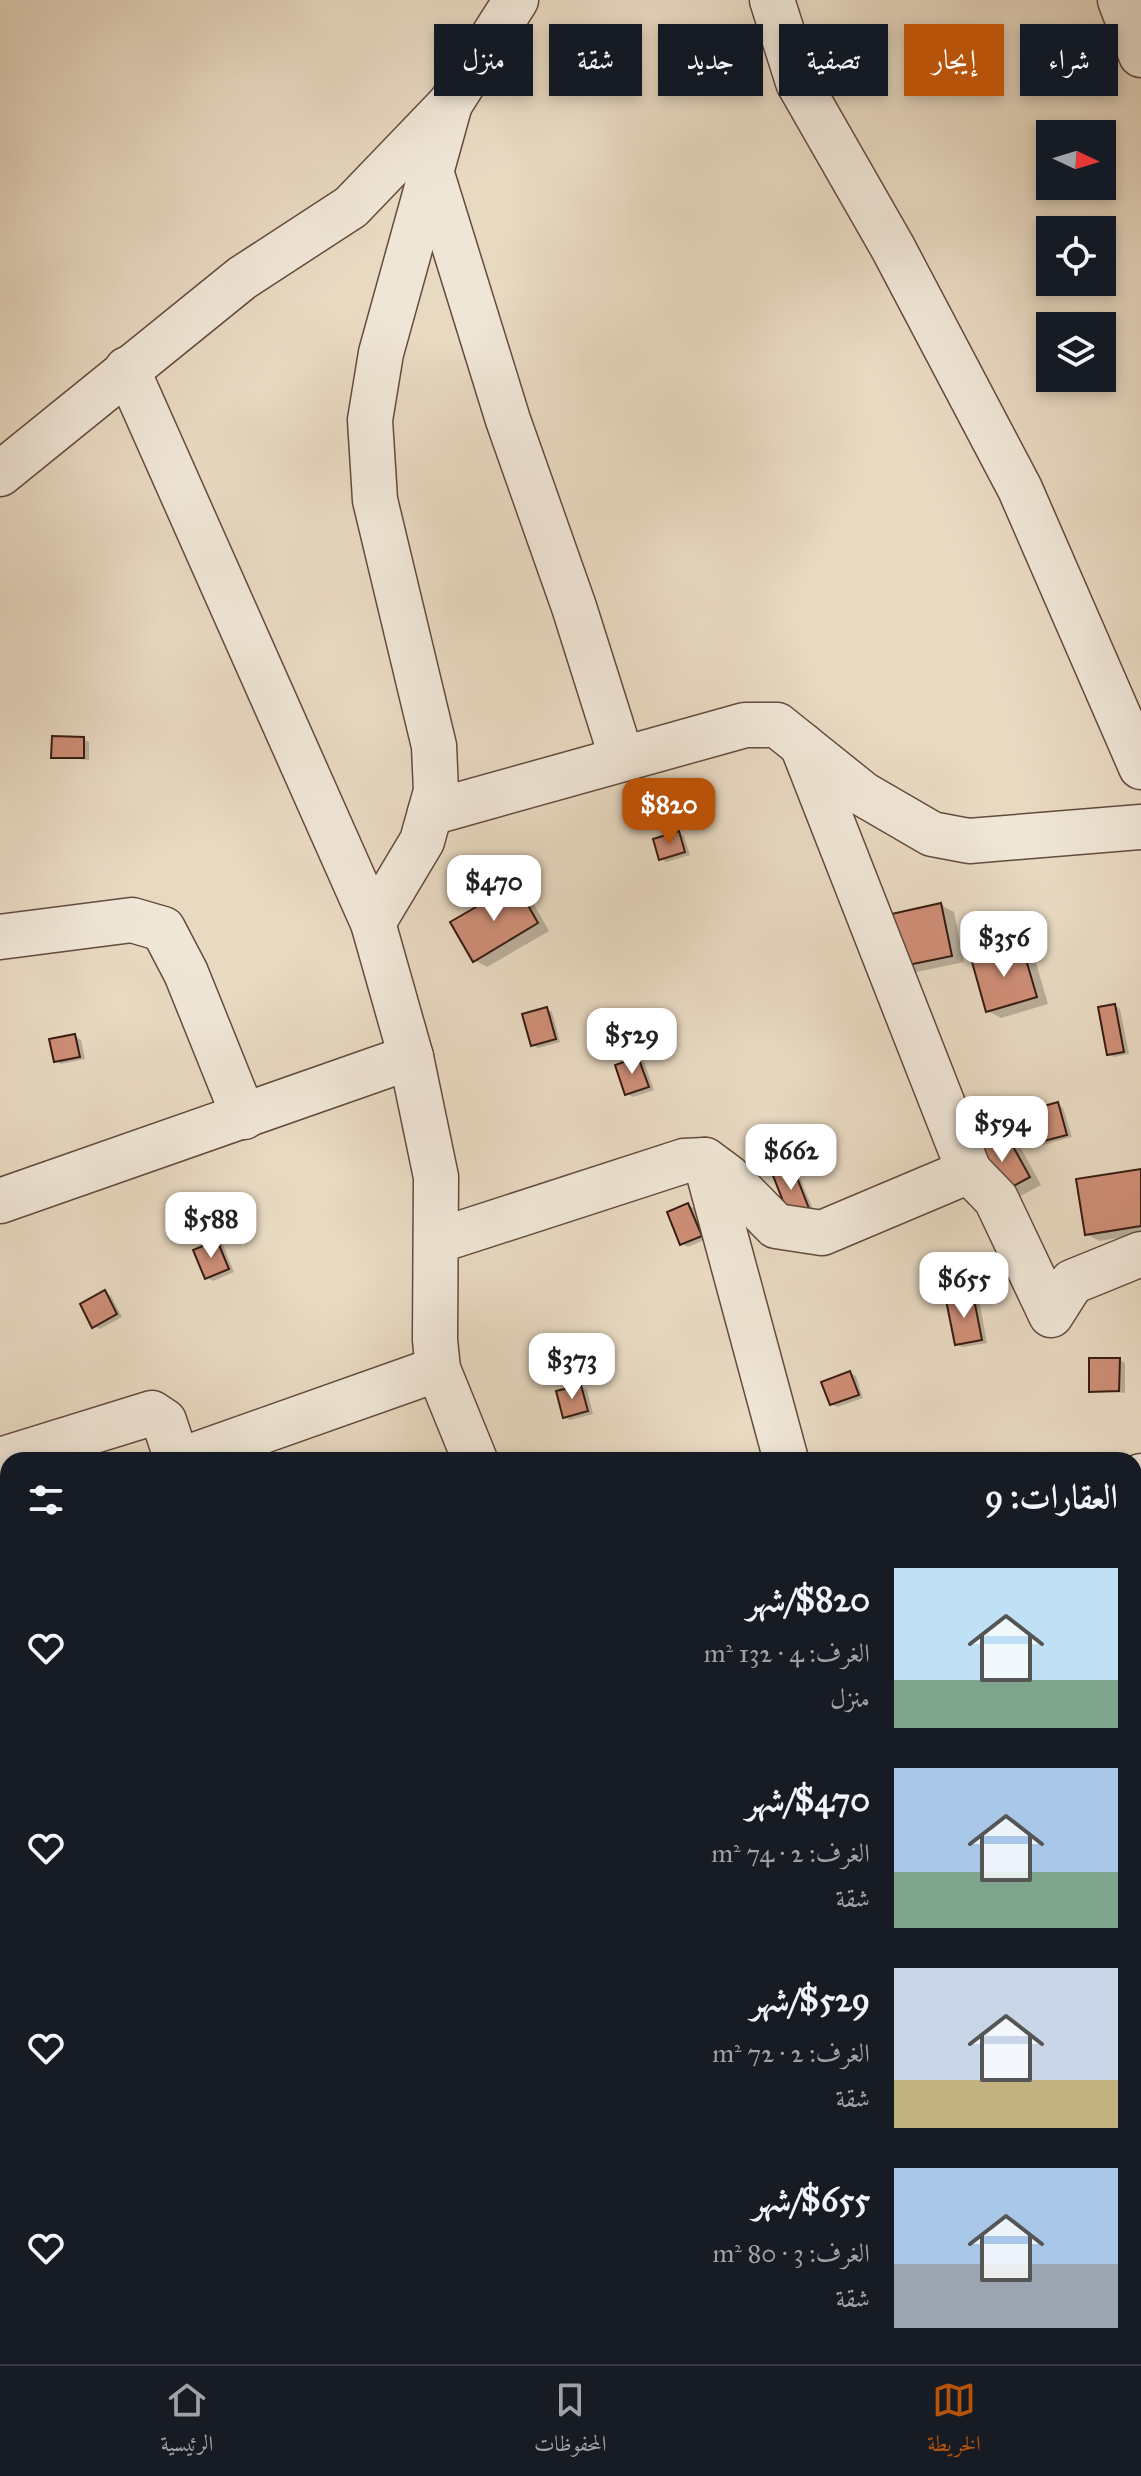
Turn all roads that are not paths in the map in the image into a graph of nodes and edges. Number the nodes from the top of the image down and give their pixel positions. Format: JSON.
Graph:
{"nodes":[{"id":1,"x":516,"y":0,"type":"edge"},
{"id":2,"x":772,"y":0,"type":"edge"},
{"id":3,"x":1120,"y":0,"type":"edge"},
{"id":4,"x":1141,"y":55,"type":"edge"},
{"id":5,"x":450,"y":104,"type":"junction"},
{"id":6,"x":431,"y":171,"type":"junction"},
{"id":7,"x":127,"y":369,"type":"junction"},
{"id":8,"x":0,"y":474,"type":"edge"},
{"id":9,"x":800,"y":741,"type":"junction"},
{"id":10,"x":622,"y":759,"type":"junction"},
{"id":11,"x":1141,"y":767,"type":"edge"},
{"id":12,"x":430,"y":813,"type":"junction"},
{"id":13,"x":1141,"y":827,"type":"edge"},
{"id":14,"x":373,"y":923,"type":"junction"},
{"id":15,"x":0,"y":937,"type":"edge"},
{"id":16,"x":411,"y":1057,"type":"junction"},
{"id":17,"x":244,"y":1117,"type":"junction"},
{"id":18,"x":705,"y":1160,"type":"junction"},
{"id":19,"x":969,"y":1171,"type":"junction"},
{"id":20,"x":0,"y":1201,"type":"edge"},
{"id":21,"x":437,"y":1241,"type":"junction"},
{"id":22,"x":1141,"y":1254,"type":"edge"},
{"id":23,"x":438,"y":1369,"type":"junction"},
{"id":24,"x":26,"y":1452,"type":"edge"},
{"id":25,"x":176,"y":1452,"type":"edge"},
{"id":26,"x":202,"y":1452,"type":"edge"},
{"id":27,"x":472,"y":1452,"type":"edge"},
{"id":28,"x":784,"y":1452,"type":"edge"}],
"edges":[{"from":1,"to":5,"type":"street"},
{"from":2,"to":11,"type":"street"},
{"from":3,"to":4,"type":"street"},
{"from":5,"to":6,"type":"street"},
{"from":5,"to":7,"type":"street"},
{"from":6,"to":10,"type":"street"},
{"from":6,"to":12,"type":"street"},
{"from":7,"to":8,"type":"street"},
{"from":7,"to":14,"type":"street"},
{"from":9,"to":10,"type":"street"},
{"from":9,"to":13,"type":"street"},
{"from":9,"to":19,"type":"street"},
{"from":10,"to":12,"type":"street"},
{"from":12,"to":14,"type":"street"},
{"from":14,"to":16,"type":"street"},
{"from":15,"to":17,"type":"street"},
{"from":16,"to":17,"type":"street"},
{"from":16,"to":21,"type":"street"},
{"from":17,"to":20,"type":"street"},
{"from":18,"to":19,"type":"street"},
{"from":18,"to":21,"type":"street"},
{"from":18,"to":28,"type":"street"},
{"from":19,"to":22,"type":"street"},
{"from":21,"to":23,"type":"street"},
{"from":23,"to":26,"type":"street"},
{"from":23,"to":27,"type":"street"},
{"from":24,"to":25,"type":"street"}]}
